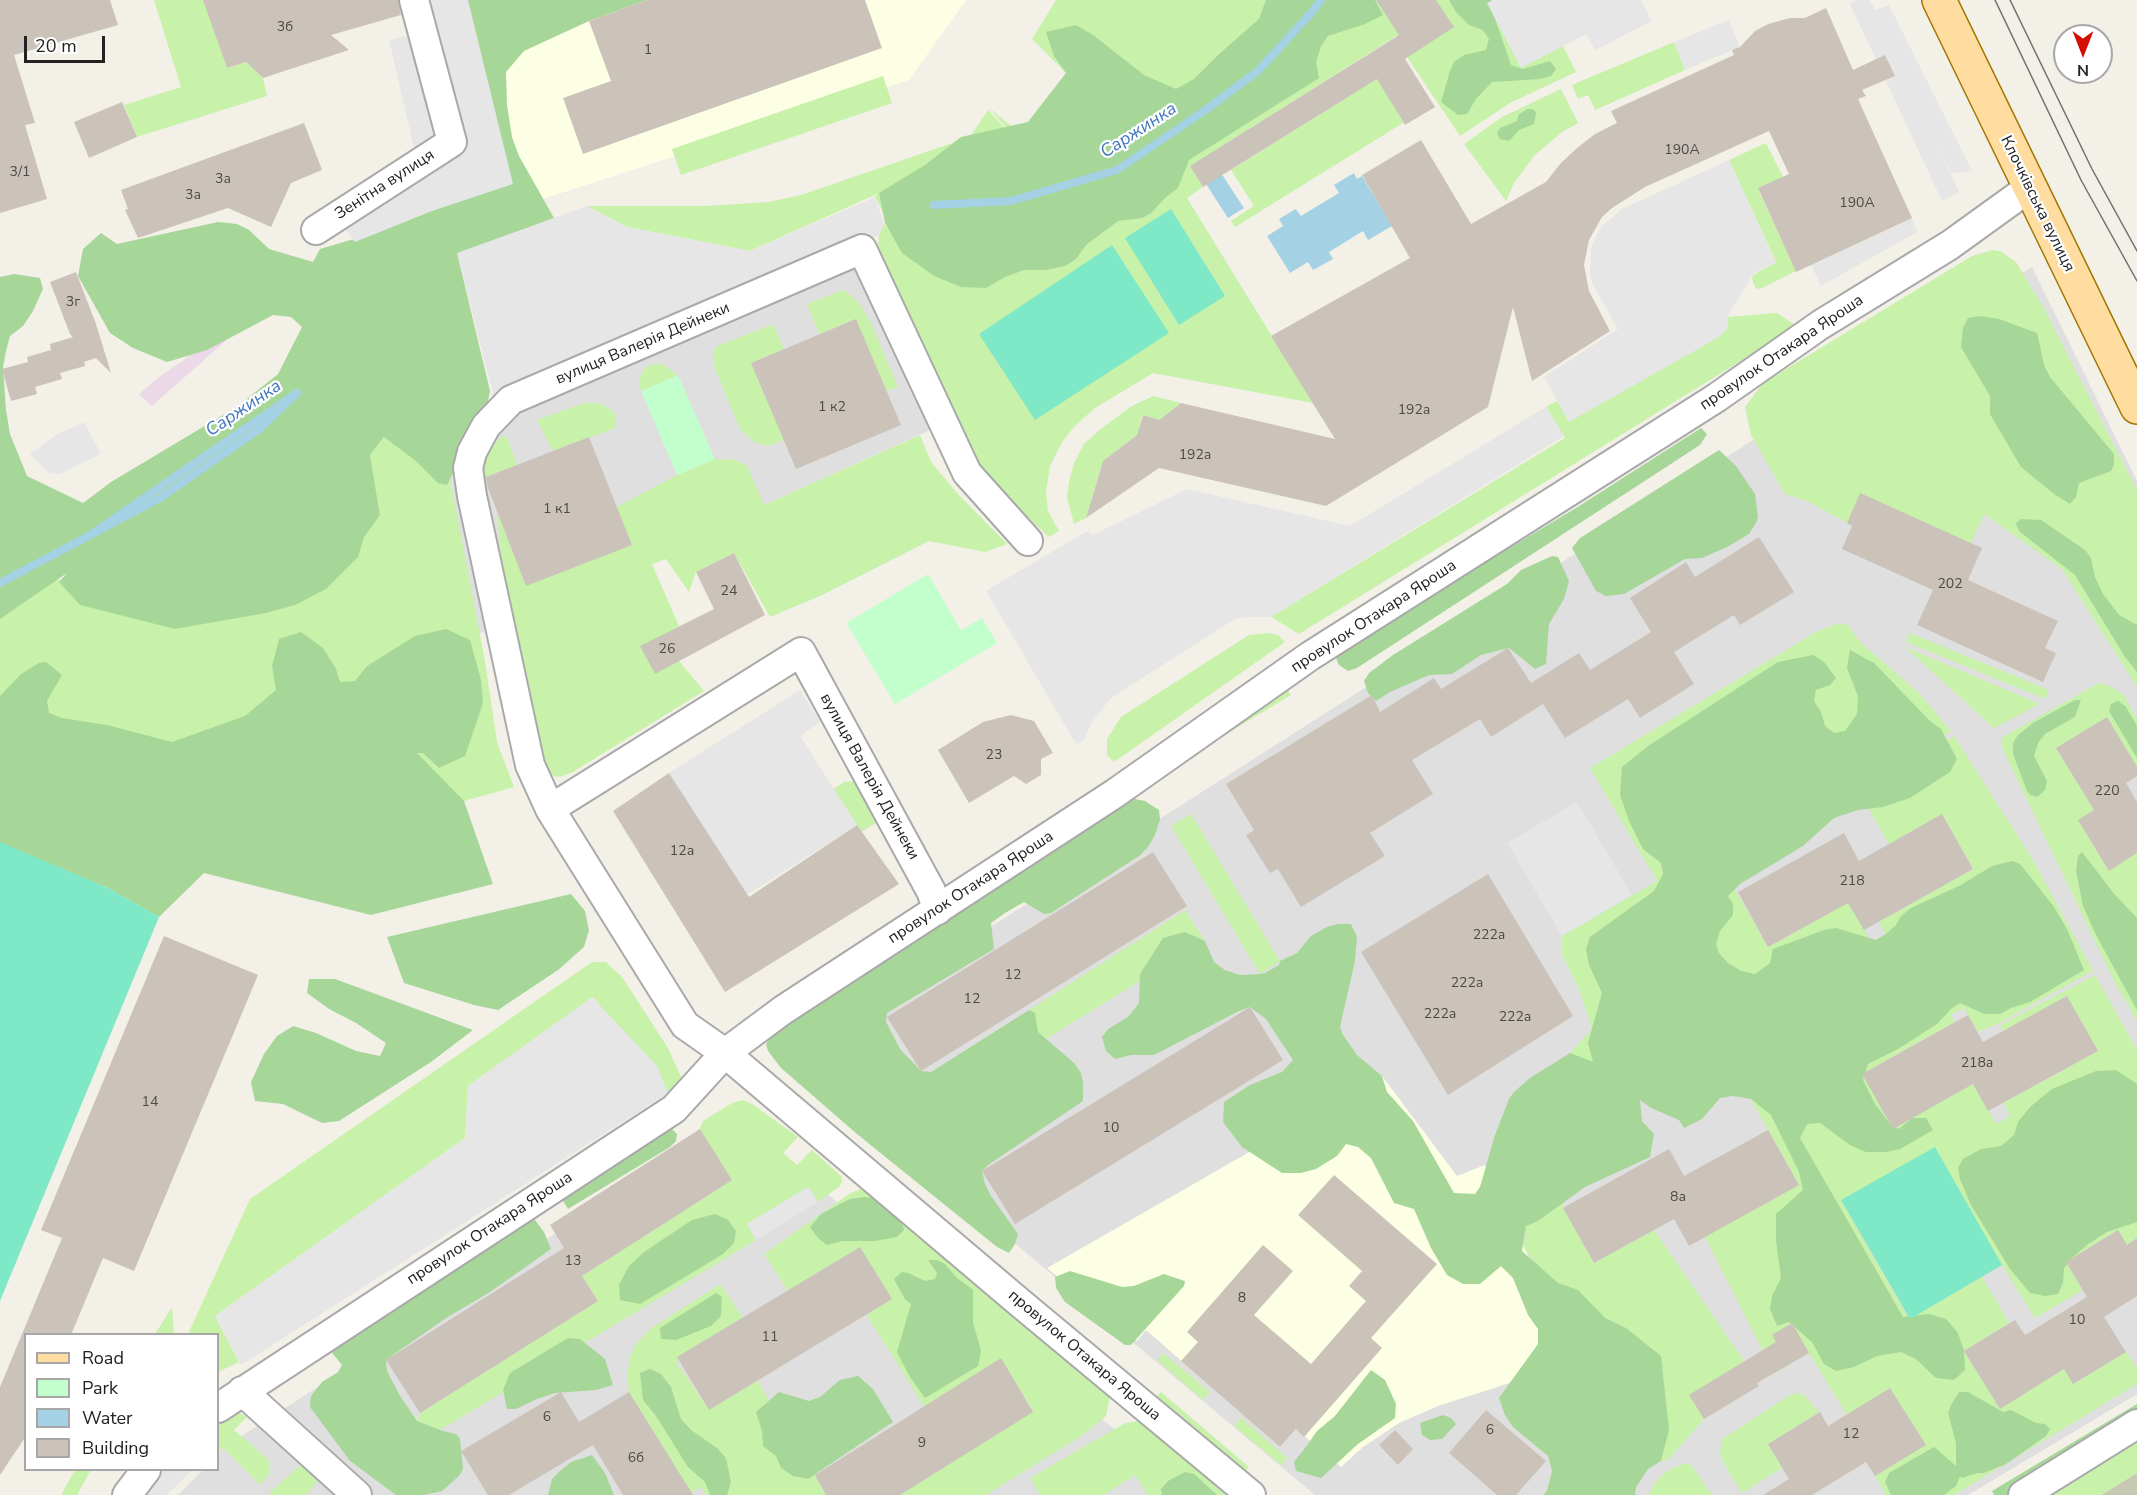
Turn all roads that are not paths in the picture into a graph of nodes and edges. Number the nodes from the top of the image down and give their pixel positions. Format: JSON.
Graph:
{"nodes":[{"id":1,"x":414,"y":0,"type":"edge"},
{"id":2,"x":1940,"y":0,"type":"edge"},
{"id":3,"x":2029,"y":188,"type":"junction"},
{"id":4,"x":316,"y":230,"type":"dead end"},
{"id":5,"x":2137,"y":407,"type":"edge"},
{"id":6,"x":1028,"y":541,"type":"dead end"},
{"id":7,"x":550,"y":809,"type":"junction"},
{"id":8,"x":938,"y":910,"type":"junction"},
{"id":9,"x":725,"y":1053,"type":"junction"},
{"id":10,"x":242,"y":1391,"type":"junction"},
{"id":11,"x":219,"y":1407,"type":"edge"},
{"id":12,"x":2137,"y":1424,"type":"edge"},
{"id":13,"x":145,"y":1471,"type":"edge"},
{"id":14,"x":127,"y":1495,"type":"edge"},
{"id":15,"x":357,"y":1495,"type":"edge"},
{"id":16,"x":1251,"y":1495,"type":"edge"},
{"id":17,"x":2023,"y":1495,"type":"edge"}],
"edges":[{"from":1,"to":4,"type":"street","name":"Зенітна вулиця"},
{"from":2,"to":3,"type":"main road","name":"Клочківська вулиця"},
{"from":3,"to":5,"type":"main road","name":"Клочківська вулиця"},
{"from":3,"to":8,"type":"street","name":"провулок Отакара Яроша"},
{"from":6,"to":7,"type":"street","name":"вулиця Валерія Дейнеки"},
{"from":7,"to":8,"type":"street","name":"вулиця Валерія Дейнеки"},
{"from":7,"to":9,"type":"street","name":"вулиця Валерія Дейнеки"},
{"from":8,"to":9,"type":"street","name":"провулок Отакара Яроша"},
{"from":9,"to":10,"type":"street","name":"провулок Отакара Яроша"},
{"from":9,"to":16,"type":"street","name":"провулок Отакара Яроша"},
{"from":10,"to":11,"type":"street","name":"провулок Отакара Яроша"},
{"from":10,"to":15,"type":"street"},
{"from":12,"to":17,"type":"street"},
{"from":13,"to":14,"type":"street"}]}
